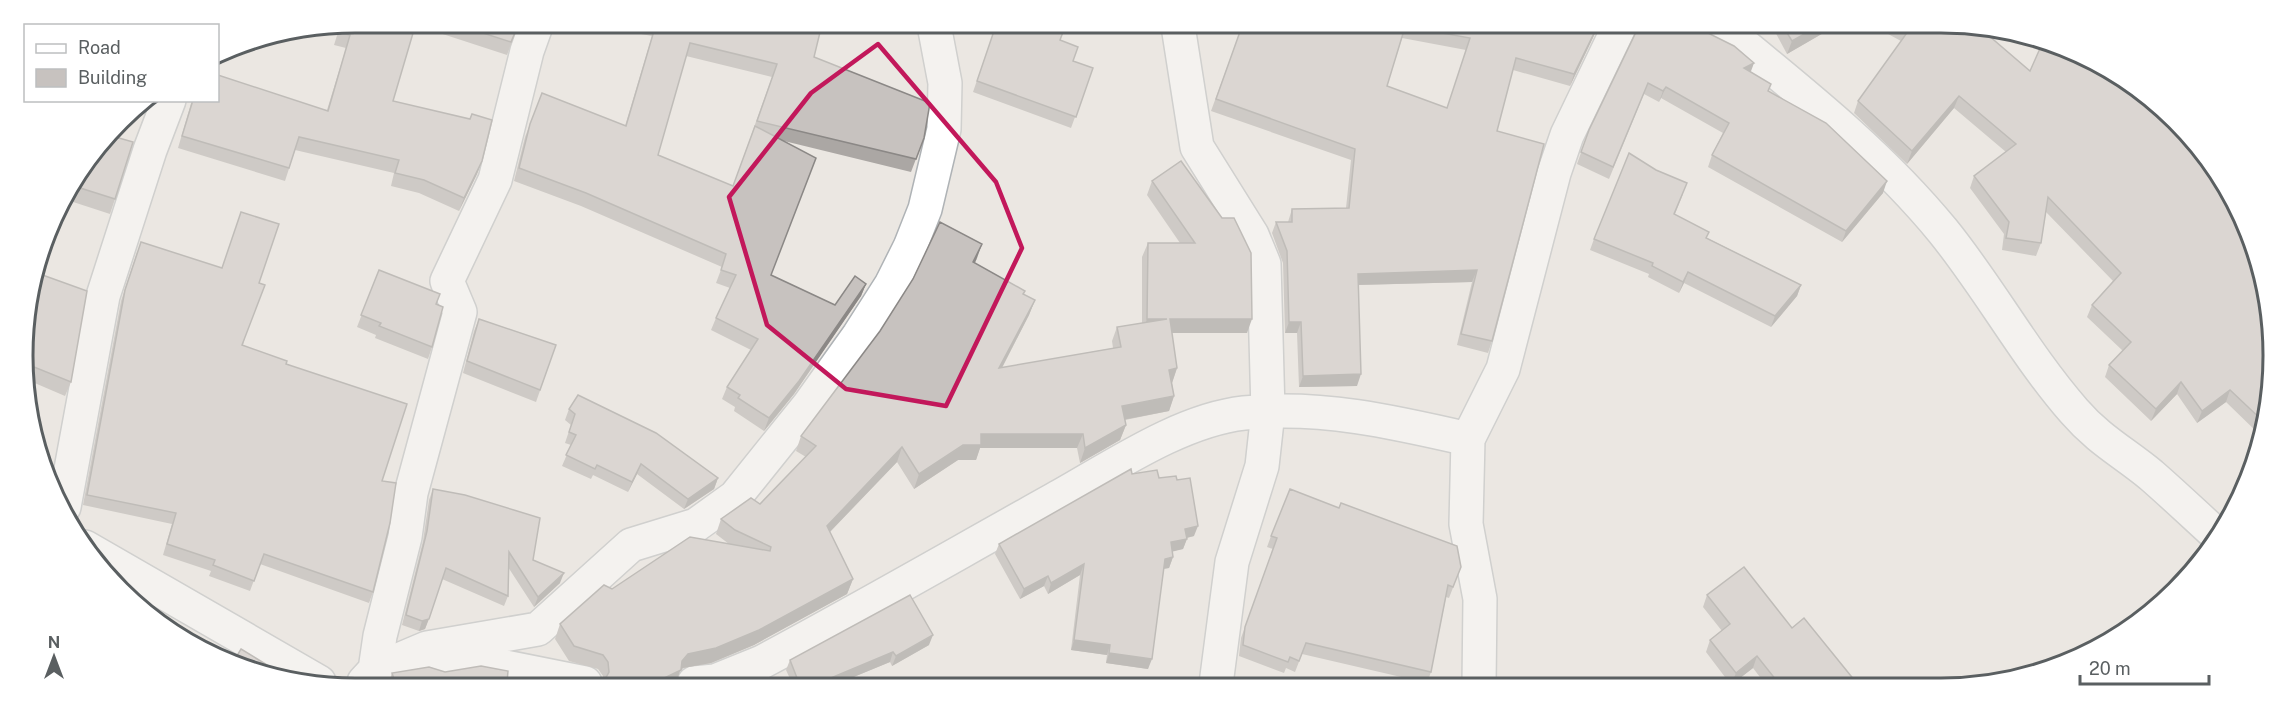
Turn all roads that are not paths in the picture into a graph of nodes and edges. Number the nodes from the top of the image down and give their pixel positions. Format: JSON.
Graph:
{"nodes":[{"id":1,"x":533,"y":33,"type":"edge"},
{"id":2,"x":936,"y":33,"type":"edge"},
{"id":3,"x":1179,"y":33,"type":"edge"},
{"id":4,"x":1616,"y":33,"type":"edge"},
{"id":5,"x":1729,"y":33,"type":"edge"},
{"id":6,"x":169,"y":102,"type":"edge"},
{"id":7,"x":1268,"y":412,"type":"junction"},
{"id":8,"x":1468,"y":439,"type":"junction"},
{"id":9,"x":66,"y":497,"type":"edge"},
{"id":10,"x":2212,"y":530,"type":"edge"},
{"id":11,"x":106,"y":559,"type":"edge"},
{"id":12,"x":305,"y":674,"type":"edge"},
{"id":13,"x":370,"y":676,"type":"edge"},
{"id":14,"x":560,"y":678,"type":"edge"},
{"id":15,"x":722,"y":678,"type":"edge"},
{"id":16,"x":1217,"y":678,"type":"edge"},
{"id":17,"x":1480,"y":678,"type":"edge"}],
"edges":[{"from":1,"to":13,"type":"street"},
{"from":2,"to":13,"type":"street"},
{"from":3,"to":7,"type":"street"},
{"from":4,"to":8,"type":"street"},
{"from":5,"to":10,"type":"street"},
{"from":6,"to":9,"type":"street"},
{"from":7,"to":8,"type":"street"},
{"from":7,"to":15,"type":"street"},
{"from":7,"to":16,"type":"street"},
{"from":8,"to":17,"type":"street"},
{"from":11,"to":12,"type":"street"},
{"from":13,"to":14,"type":"street"}]}
